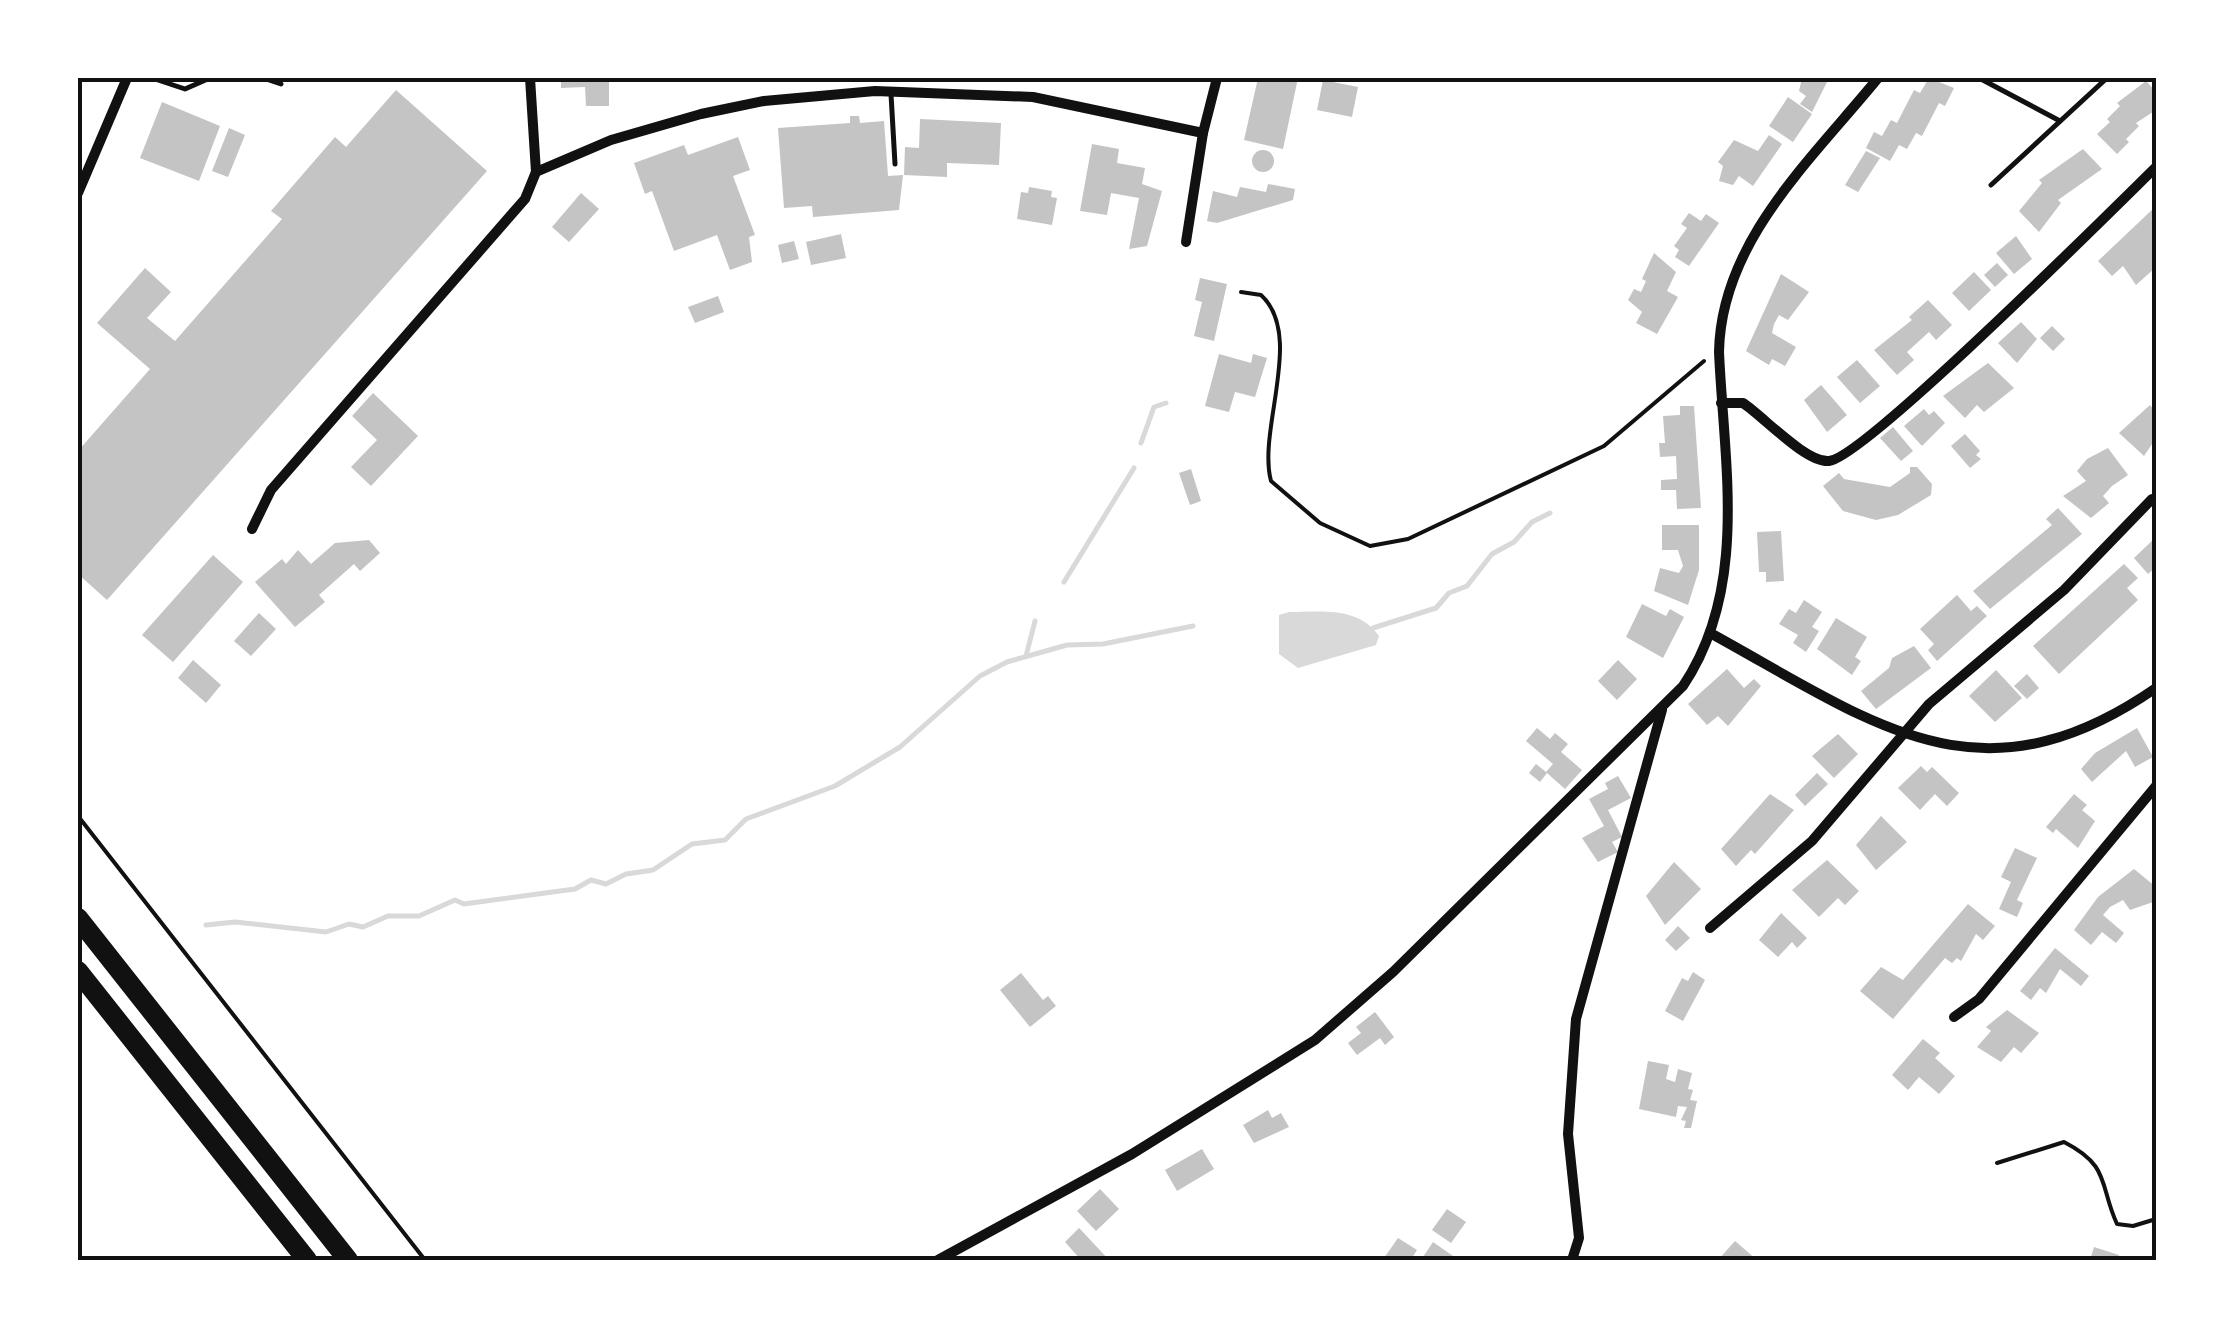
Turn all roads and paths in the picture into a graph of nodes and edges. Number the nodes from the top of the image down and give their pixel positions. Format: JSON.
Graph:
{"nodes":[{"id":1,"x":127,"y":78,"type":"edge"},
{"id":2,"x":152,"y":78,"type":"edge"},
{"id":3,"x":210,"y":78,"type":"edge"},
{"id":4,"x":263,"y":78,"type":"edge"},
{"id":5,"x":530,"y":78,"type":"edge"},
{"id":6,"x":1217,"y":78,"type":"edge"},
{"id":7,"x":1878,"y":78,"type":"edge"},
{"id":8,"x":1979,"y":78,"type":"edge"},
{"id":9,"x":2107,"y":78,"type":"edge"},
{"id":10,"x":281,"y":84,"type":"dead end"},
{"id":11,"x":891,"y":91,"type":"junction"},
{"id":12,"x":2060,"y":121,"type":"junction"},
{"id":13,"x":1203,"y":133,"type":"junction"},
{"id":14,"x":895,"y":164,"type":"dead end"},
{"id":15,"x":2156,"y":168,"type":"edge"},
{"id":16,"x":536,"y":172,"type":"junction"},
{"id":17,"x":1990,"y":186,"type":"dead end"},
{"id":18,"x":78,"y":193,"type":"edge"},
{"id":19,"x":1186,"y":242,"type":"dead end"},
{"id":20,"x":1241,"y":292,"type":"dead end"},
{"id":21,"x":1719,"y":352,"type":"junction"},
{"id":22,"x":1721,"y":403,"type":"junction"},
{"id":23,"x":2152,"y":498,"type":"dead end"},
{"id":24,"x":252,"y":529,"type":"dead end"},
{"id":25,"x":1712,"y":634,"type":"junction"},
{"id":26,"x":2156,"y":688,"type":"edge"},
{"id":27,"x":1662,"y":709,"type":"junction"},
{"id":28,"x":1902,"y":735,"type":"junction"},
{"id":29,"x":2156,"y":786,"type":"edge"},
{"id":30,"x":78,"y":816,"type":"edge"},
{"id":31,"x":78,"y":918,"type":"edge"},
{"id":32,"x":1710,"y":928,"type":"dead end"},
{"id":33,"x":78,"y":971,"type":"edge"},
{"id":34,"x":1954,"y":1017,"type":"dead end"},
{"id":35,"x":1997,"y":1162,"type":"dead end"},
{"id":36,"x":2156,"y":1219,"type":"edge"},
{"id":37,"x":307,"y":1260,"type":"edge"},
{"id":38,"x":348,"y":1260,"type":"edge"},
{"id":39,"x":425,"y":1260,"type":"edge"},
{"id":40,"x":938,"y":1260,"type":"edge"},
{"id":41,"x":1572,"y":1260,"type":"edge"}],
"edges":[{"from":1,"to":18,"type":"street"},
{"from":2,"to":3,"type":"lane"},
{"from":4,"to":10,"type":"lane"},
{"from":5,"to":16,"type":"street"},
{"from":6,"to":13,"type":"street"},
{"from":7,"to":21,"type":"street"},
{"from":8,"to":12,"type":"lane"},
{"from":9,"to":12,"type":"lane"},
{"from":11,"to":13,"type":"street"},
{"from":11,"to":14,"type":"lane"},
{"from":11,"to":16,"type":"street"},
{"from":12,"to":17,"type":"lane"},
{"from":13,"to":19,"type":"street"},
{"from":15,"to":22,"type":"street"},
{"from":16,"to":24,"type":"street"},
{"from":20,"to":21,"type":"path"},
{"from":21,"to":22,"type":"street"},
{"from":22,"to":25,"type":"street"},
{"from":23,"to":28,"type":"street"},
{"from":25,"to":27,"type":"street"},
{"from":25,"to":28,"type":"street"},
{"from":26,"to":28,"type":"street"},
{"from":27,"to":40,"type":"street"},
{"from":27,"to":41,"type":"street"},
{"from":28,"to":32,"type":"street"},
{"from":29,"to":34,"type":"street"},
{"from":30,"to":39,"type":"path"},
{"from":31,"to":38,"type":"highway"},
{"from":33,"to":37,"type":"highway"},
{"from":35,"to":36,"type":"path"}]}
